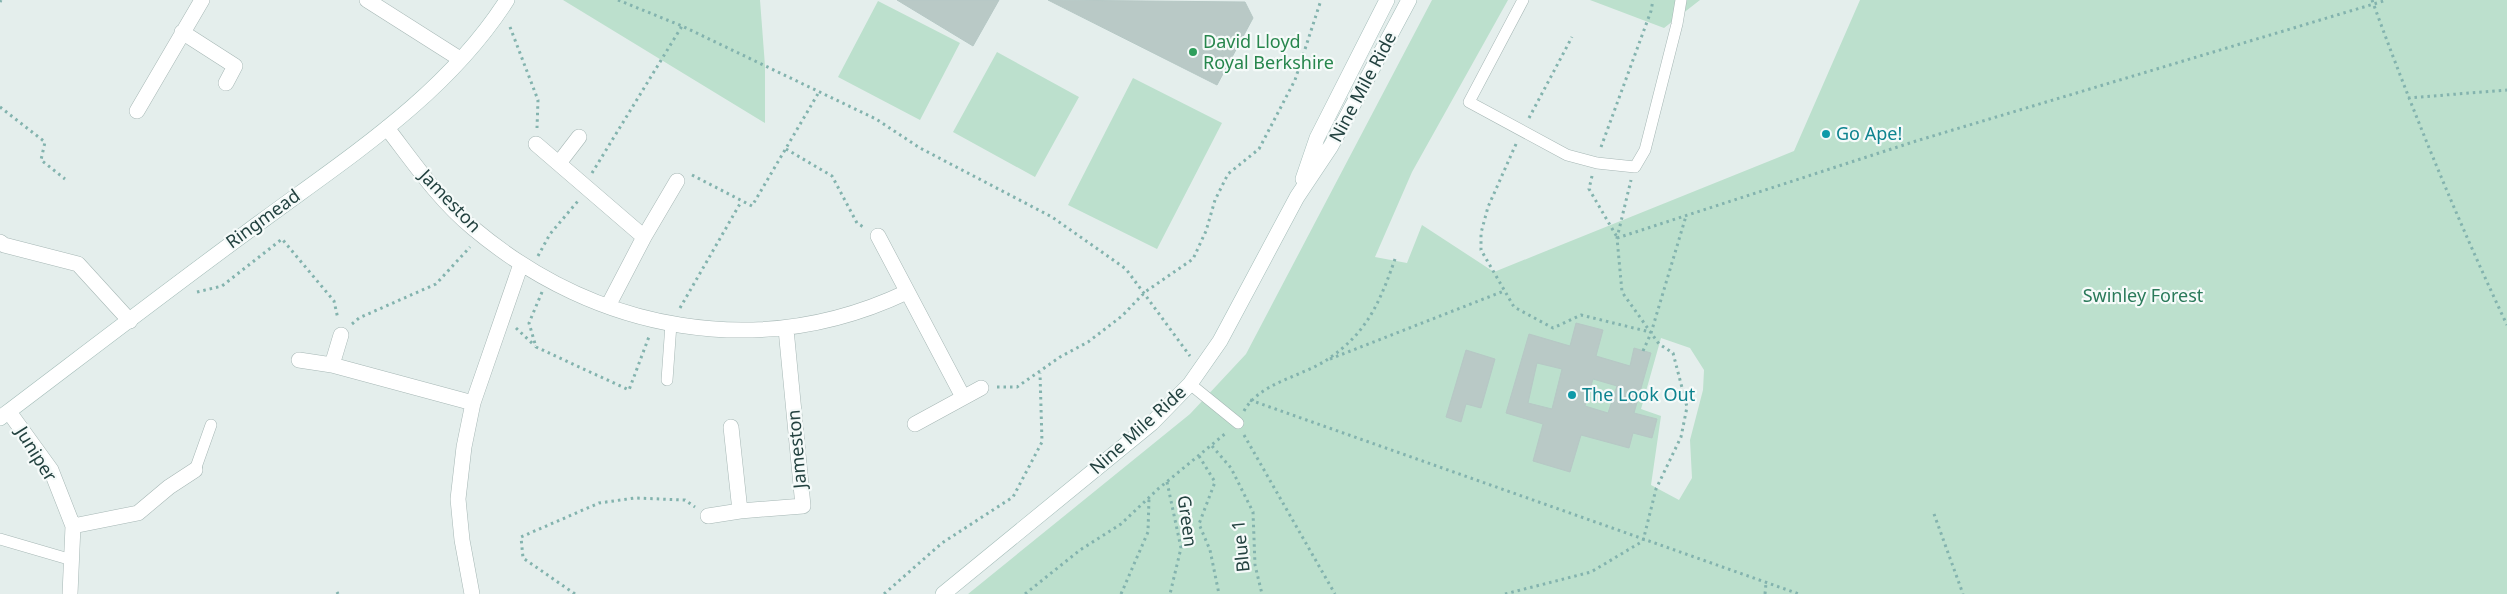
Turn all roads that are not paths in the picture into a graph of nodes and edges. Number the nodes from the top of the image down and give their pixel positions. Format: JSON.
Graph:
{"nodes":[{"id":1,"x":202,"y":0,"type":"edge"},
{"id":2,"x":367,"y":0,"type":"edge"},
{"id":3,"x":507,"y":0,"type":"edge"},
{"id":4,"x":1387,"y":0,"type":"edge"},
{"id":5,"x":1409,"y":0,"type":"edge"},
{"id":6,"x":1523,"y":0,"type":"edge"},
{"id":7,"x":1682,"y":0,"type":"edge"},
{"id":8,"x":182,"y":32,"type":"junction"},
{"id":9,"x":460,"y":59,"type":"junction"},
{"id":10,"x":226,"y":83,"type":"dead end"},
{"id":11,"x":137,"y":111,"type":"dead end"},
{"id":12,"x":387,"y":128,"type":"junction"},
{"id":13,"x":579,"y":137,"type":"dead end"},
{"id":14,"x":536,"y":144,"type":"road end"},
{"id":15,"x":560,"y":163,"type":"junction"},
{"id":16,"x":677,"y":181,"type":"road end"},
{"id":17,"x":1297,"y":197,"type":"junction"},
{"id":18,"x":878,"y":236,"type":"road end"},
{"id":19,"x":644,"y":237,"type":"junction"},
{"id":20,"x":0,"y":242,"type":"edge"},
{"id":21,"x":526,"y":267,"type":"junction"},
{"id":22,"x":907,"y":292,"type":"junction"},
{"id":23,"x":608,"y":306,"type":"junction"},
{"id":24,"x":130,"y":321,"type":"junction"},
{"id":25,"x":671,"y":324,"type":"junction"},
{"id":26,"x":786,"y":329,"type":"junction"},
{"id":27,"x":341,"y":335,"type":"road end"},
{"id":28,"x":298,"y":360,"type":"dead end"},
{"id":29,"x":332,"y":365,"type":"junction"},
{"id":30,"x":667,"y":380,"type":"dead end"},
{"id":31,"x":1190,"y":384,"type":"junction"},
{"id":32,"x":981,"y":388,"type":"road end"},
{"id":33,"x":963,"y":397,"type":"junction"},
{"id":34,"x":473,"y":403,"type":"junction"},
{"id":35,"x":4,"y":415,"type":"edge"},
{"id":36,"x":1238,"y":423,"type":"road end"},
{"id":37,"x":915,"y":424,"type":"dead end"},
{"id":38,"x":211,"y":425,"type":"dead end"},
{"id":39,"x":731,"y":427,"type":"dead end"},
{"id":40,"x":195,"y":470,"type":"joint"},
{"id":41,"x":740,"y":511,"type":"junction"},
{"id":42,"x":708,"y":516,"type":"road end"},
{"id":43,"x":73,"y":526,"type":"junction"},
{"id":44,"x":0,"y":539,"type":"edge"},
{"id":45,"x":72,"y":560,"type":"junction"},
{"id":46,"x":70,"y":594,"type":"edge"},
{"id":47,"x":472,"y":594,"type":"edge"},
{"id":48,"x":943,"y":594,"type":"edge"}],
"edges":[{"from":1,"to":8,"type":"street"},
{"from":2,"to":9,"type":"street"},
{"from":3,"to":9,"type":"street","name":"Ringmead"},
{"from":4,"to":17,"type":"street","name":"Nine Mile Ride"},
{"from":5,"to":17,"type":"street","name":"Nine Mile Ride"},
{"from":6,"to":7,"type":"lane"},
{"from":8,"to":10,"type":"street"},
{"from":8,"to":11,"type":"street"},
{"from":9,"to":12,"type":"street","name":"Ringmead"},
{"from":12,"to":21,"type":"street","name":"Jameston"},
{"from":12,"to":24,"type":"street","name":"Ringmead"},
{"from":13,"to":15,"type":"street"},
{"from":14,"to":15,"type":"street"},
{"from":15,"to":19,"type":"street"},
{"from":16,"to":19,"type":"street"},
{"from":17,"to":31,"type":"street","name":"Nine Mile Ride"},
{"from":18,"to":22,"type":"street"},
{"from":19,"to":23,"type":"street"},
{"from":20,"to":24,"type":"street"},
{"from":21,"to":23,"type":"street","name":"Jameston"},
{"from":21,"to":34,"type":"street"},
{"from":22,"to":26,"type":"street","name":"Jameston"},
{"from":22,"to":33,"type":"street"},
{"from":23,"to":25,"type":"street","name":"Jameston"},
{"from":24,"to":35,"type":"street","name":"Ringmead"},
{"from":25,"to":26,"type":"street","name":"Jameston"},
{"from":25,"to":30,"type":"lane"},
{"from":26,"to":41,"type":"street","name":"Jameston"},
{"from":27,"to":29,"type":"street"},
{"from":28,"to":29,"type":"street"},
{"from":29,"to":34,"type":"street"},
{"from":31,"to":36,"type":"lane"},
{"from":31,"to":48,"type":"street","name":"Nine Mile Ride"},
{"from":32,"to":33,"type":"street"},
{"from":33,"to":37,"type":"street"},
{"from":34,"to":47,"type":"street"},
{"from":35,"to":43,"type":"street","name":"Juniper"},
{"from":38,"to":40,"type":"lane"},
{"from":39,"to":41,"type":"street"},
{"from":40,"to":43,"type":"street"},
{"from":41,"to":42,"type":"street","name":"Jameston"},
{"from":43,"to":45,"type":"street","name":"Juniper"},
{"from":44,"to":45,"type":"lane"},
{"from":45,"to":46,"type":"street","name":"Juniper"}]}
